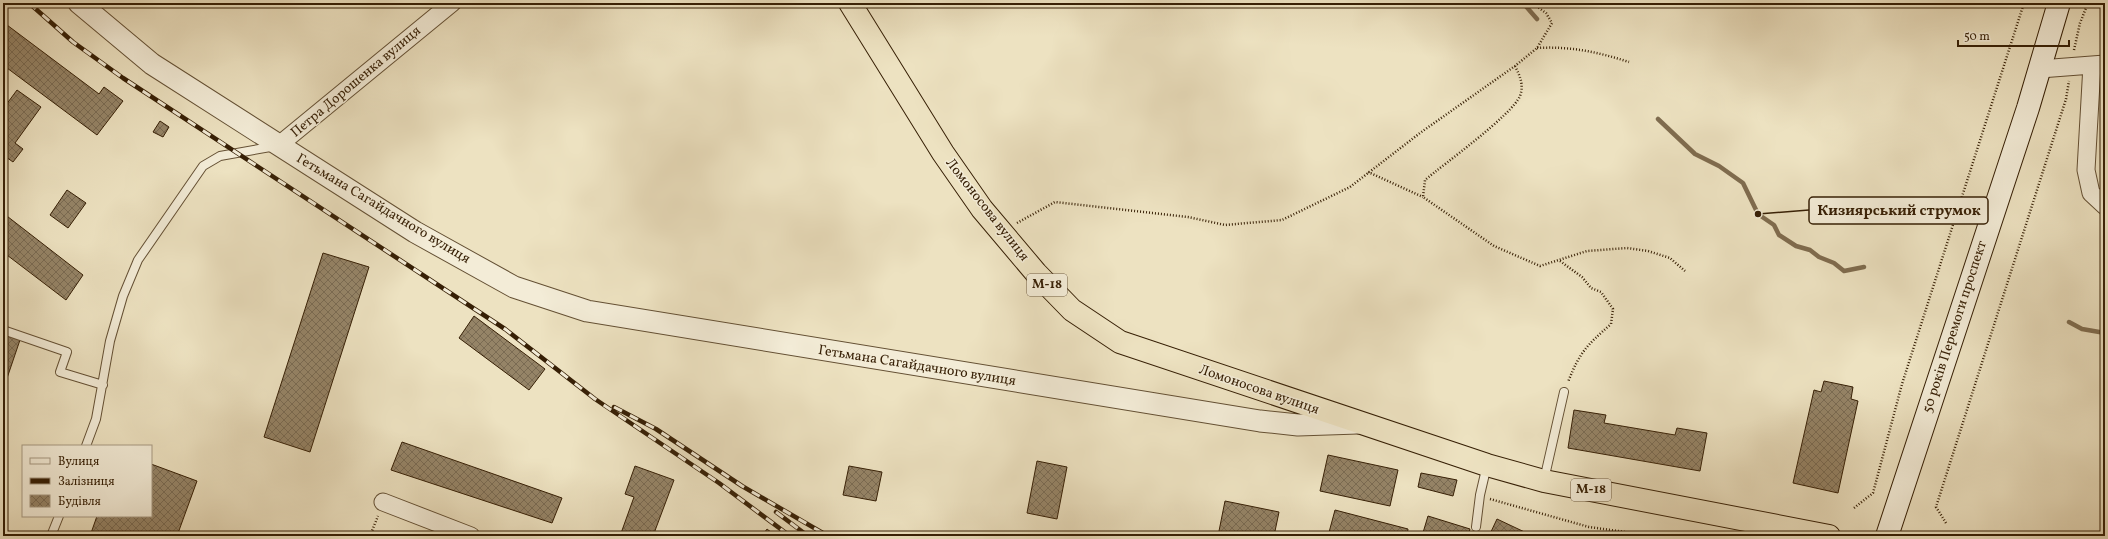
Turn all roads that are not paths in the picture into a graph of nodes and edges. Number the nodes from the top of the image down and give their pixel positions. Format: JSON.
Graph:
{"nodes":[{"id":1,"x":79,"y":3,"type":"edge"},
{"id":2,"x":452,"y":3,"type":"edge"},
{"id":3,"x":850,"y":3,"type":"edge"},
{"id":4,"x":2059,"y":3,"type":"edge"},
{"id":5,"x":2099,"y":64,"type":"edge"},
{"id":6,"x":2040,"y":69,"type":"junction"},
{"id":7,"x":279,"y":145,"type":"junction"},
{"id":8,"x":2105,"y":206,"type":"edge"},
{"id":9,"x":3,"y":330,"type":"edge"},
{"id":10,"x":103,"y":386,"type":"junction"},
{"id":11,"x":1564,"y":392,"type":"road end"},
{"id":12,"x":1358,"y":423,"type":"junction"},
{"id":13,"x":86,"y":445,"type":"edge"},
{"id":14,"x":1487,"y":465,"type":"junction"},
{"id":15,"x":1544,"y":481,"type":"junction"},
{"id":16,"x":383,"y":502,"type":"road end"},
{"id":17,"x":59,"y":517,"type":"edge"},
{"id":18,"x":1476,"y":527,"type":"dead end"},
{"id":19,"x":51,"y":536,"type":"edge"},
{"id":20,"x":471,"y":536,"type":"edge"},
{"id":21,"x":1829,"y":536,"type":"edge"},
{"id":22,"x":1887,"y":536,"type":"edge"}],
"edges":[{"from":1,"to":7,"type":"street","name":"Гетьмана Сагайдачного вулиця"},
{"from":2,"to":7,"type":"street","name":"Петра Дорошенка вулиця"},
{"from":3,"to":12,"type":"highway","name":"Ломоносова вулиця","number":"М-18"},
{"from":4,"to":6,"type":"main road","name":"50 років Перемоги проспект"},
{"from":5,"to":6,"type":"street"},
{"from":5,"to":8,"type":"street"},
{"from":6,"to":22,"type":"main road","name":"50 років Перемоги проспект"},
{"from":7,"to":10,"type":"lane"},
{"from":7,"to":12,"type":"street","name":"Гетьмана Сагайдачного вулиця"},
{"from":9,"to":10,"type":"lane"},
{"from":10,"to":13,"type":"lane"},
{"from":11,"to":15,"type":"lane"},
{"from":12,"to":14,"type":"highway","name":"Гетьмана Сагайдачного вулиця","number":"М-18"},
{"from":14,"to":15,"type":"highway","name":"Гетьмана Сагайдачного вулиця","number":"М-18"},
{"from":14,"to":18,"type":"lane"},
{"from":15,"to":21,"type":"highway","name":"Гетьмана Сагайдачного вулиця","number":"М-18"},
{"from":16,"to":20,"type":"street"},
{"from":17,"to":19,"type":"lane"}]}
